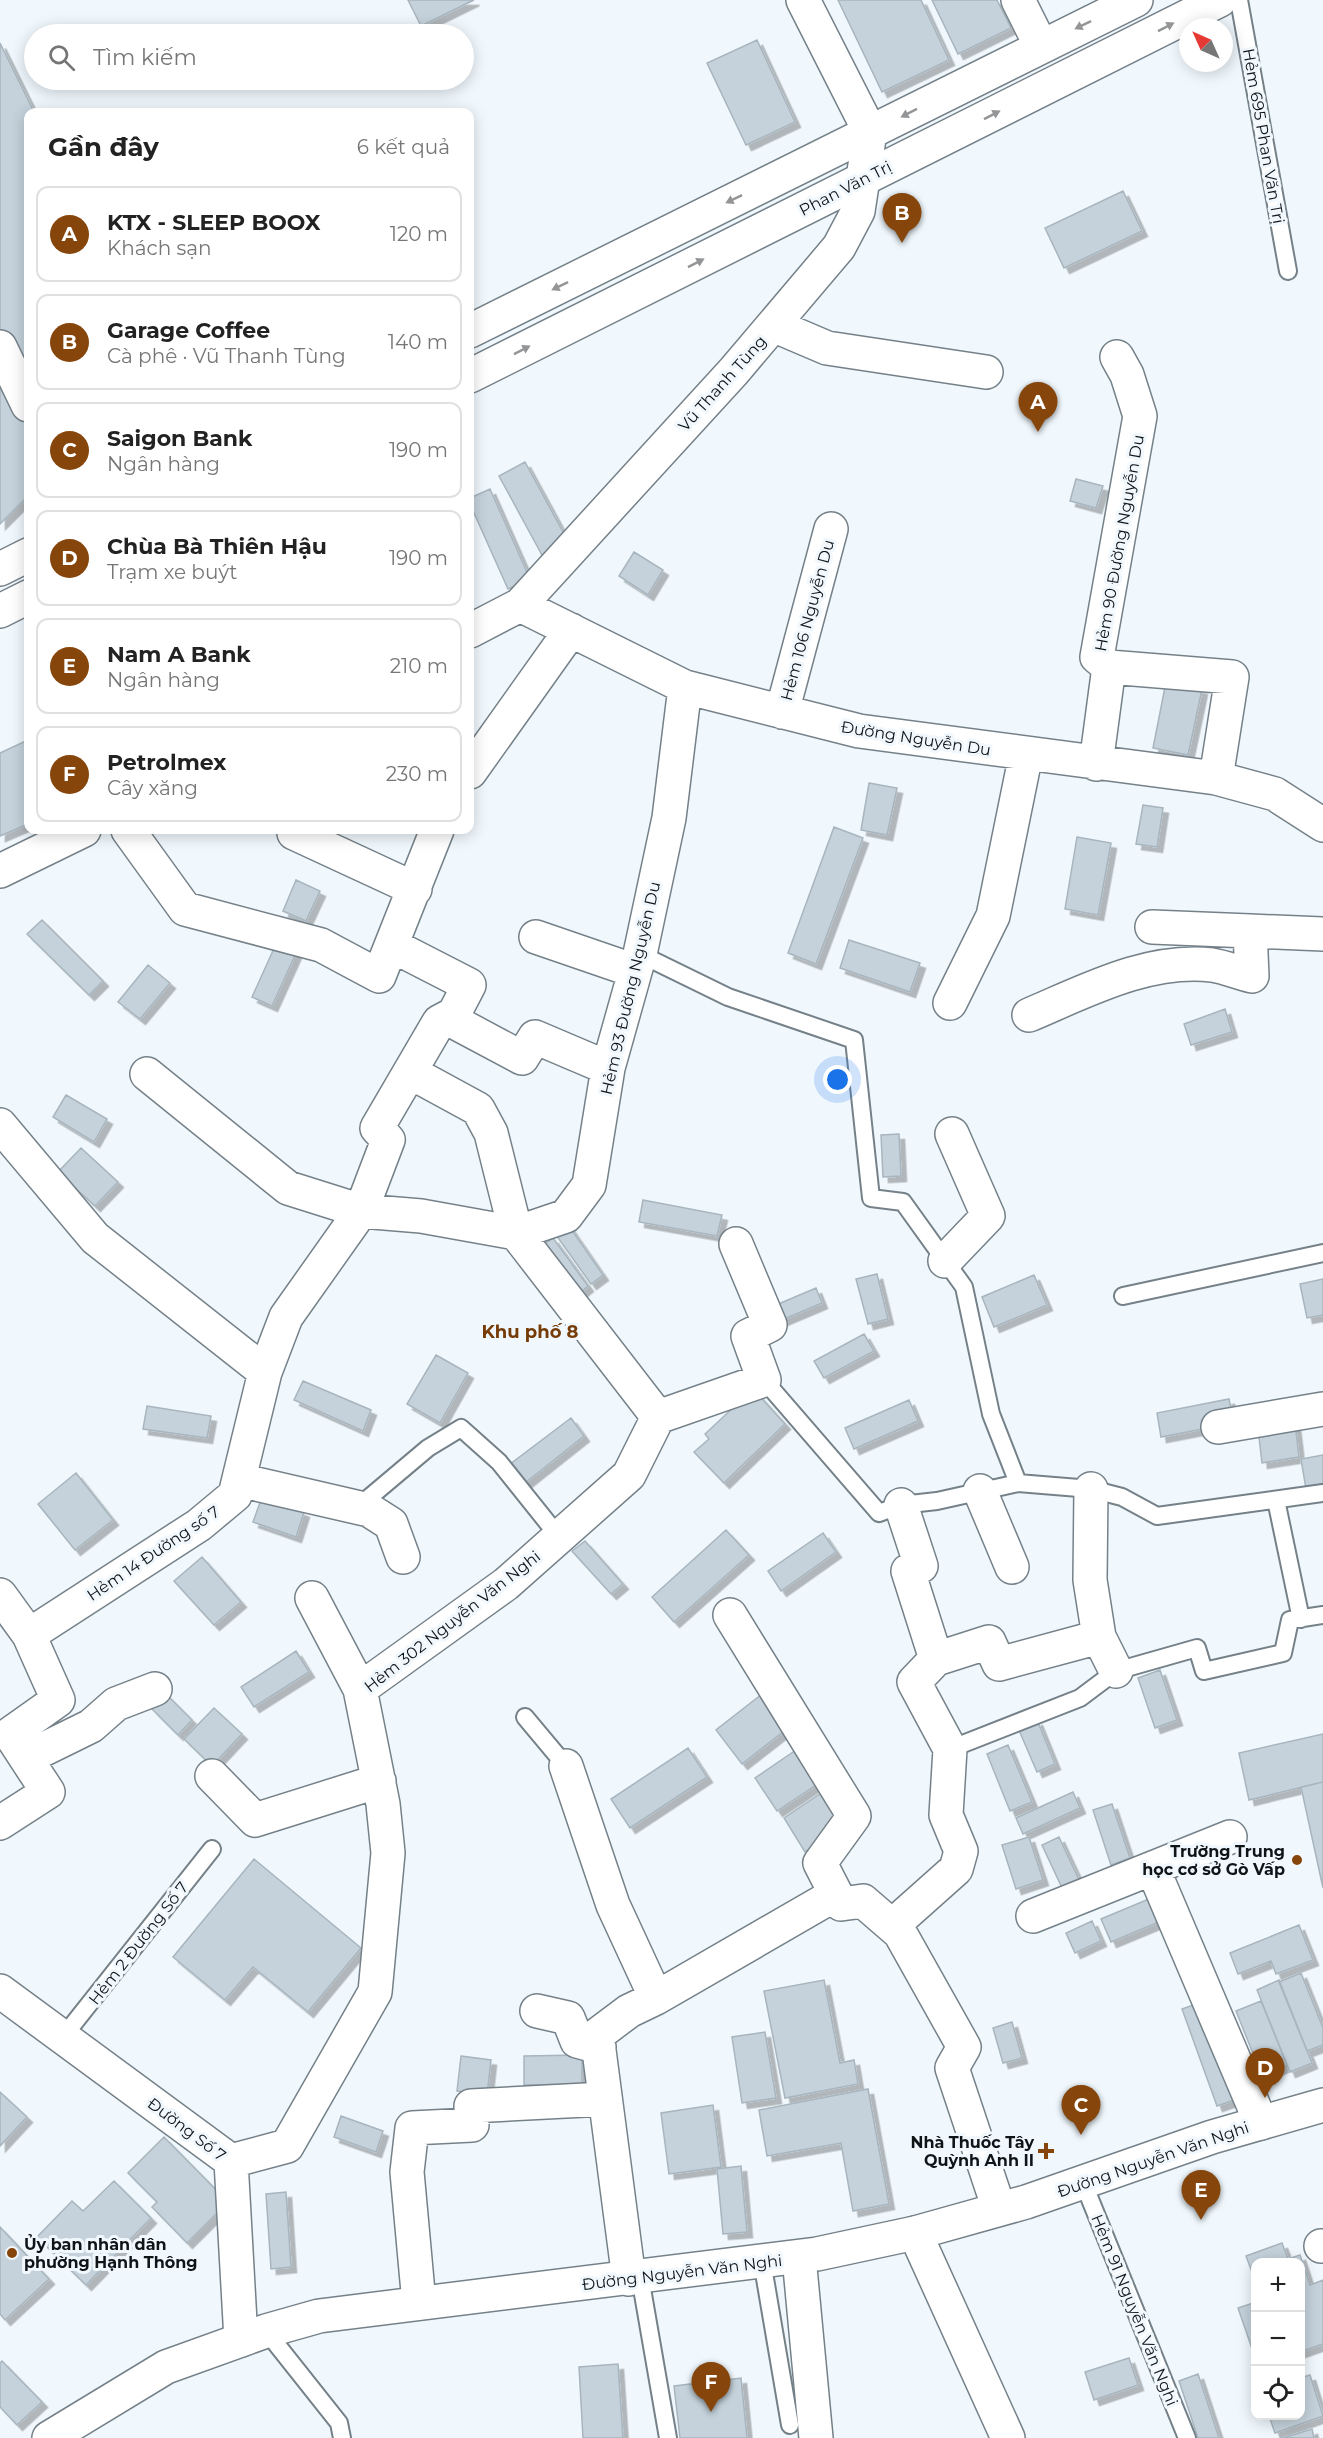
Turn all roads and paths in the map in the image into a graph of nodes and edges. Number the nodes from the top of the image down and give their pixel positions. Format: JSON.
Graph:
{"nodes":[{"id":1,"x":803,"y":0,"type":"edge"},
{"id":2,"x":1018,"y":0,"type":"edge"},
{"id":3,"x":1136,"y":0,"type":"edge"},
{"id":4,"x":1220,"y":0,"type":"edge"},
{"id":5,"x":1239,"y":0,"type":"edge"},
{"id":6,"x":1041,"y":46,"type":"junction"},
{"id":7,"x":870,"y":132,"type":"junction"},
{"id":8,"x":865,"y":179,"type":"junction"},
{"id":9,"x":1288,"y":271,"type":"dead end"},
{"id":10,"x":773,"y":325,"type":"junction"},
{"id":11,"x":474,"y":328,"type":"edge"},
{"id":12,"x":0,"y":346,"type":"edge"},
{"id":13,"x":1117,"y":357,"type":"dead end"},
{"id":14,"x":986,"y":372,"type":"dead end"},
{"id":15,"x":474,"y":374,"type":"edge"},
{"id":16,"x":24,"y":397,"type":"edge"},
{"id":17,"x":831,"y":529,"type":"dead end"},
{"id":18,"x":24,"y":557,"type":"edge"},
{"id":19,"x":0,"y":569,"type":"edge"},
{"id":20,"x":24,"y":599,"type":"edge"},
{"id":21,"x":520,"y":605,"type":"junction"},
{"id":22,"x":0,"y":611,"type":"edge"},
{"id":23,"x":474,"y":629,"type":"edge"},
{"id":24,"x":571,"y":630,"type":"junction"},
{"id":25,"x":1109,"y":667,"type":"junction"},
{"id":26,"x":685,"y":687,"type":"junction"},
{"id":27,"x":782,"y":712,"type":"junction"},
{"id":28,"x":1026,"y":754,"type":"junction"},
{"id":29,"x":1096,"y":764,"type":"junction"},
{"id":30,"x":474,"y":766,"type":"edge"},
{"id":31,"x":1216,"y":778,"type":"junction"},
{"id":32,"x":1321,"y":818,"type":"edge"},
{"id":33,"x":76,"y":834,"type":"edge"},
{"id":34,"x":131,"y":834,"type":"edge"},
{"id":35,"x":296,"y":834,"type":"edge"},
{"id":36,"x":436,"y":834,"type":"edge"},
{"id":37,"x":0,"y":871,"type":"edge"},
{"id":38,"x":415,"y":889,"type":"junction"},
{"id":39,"x":1152,"y":927,"type":"dead end"},
{"id":40,"x":1250,"y":931,"type":"junction"},
{"id":41,"x":1323,"y":934,"type":"edge"},
{"id":42,"x":536,"y":938,"type":"dead end"},
{"id":43,"x":393,"y":946,"type":"junction"},
{"id":44,"x":637,"y":962,"type":"junction"},
{"id":45,"x":950,"y":1003,"type":"dead end"},
{"id":46,"x":1029,"y":1015,"type":"dead end"},
{"id":47,"x":447,"y":1018,"type":"junction"},
{"id":48,"x":608,"y":1068,"type":"junction"},
{"id":49,"x":410,"y":1072,"type":"junction"},
{"id":50,"x":147,"y":1074,"type":"dead end"},
{"id":51,"x":0,"y":1125,"type":"edge"},
{"id":52,"x":952,"y":1134,"type":"dead end"},
{"id":53,"x":361,"y":1211,"type":"junction"},
{"id":54,"x":516,"y":1233,"type":"junction"},
{"id":55,"x":736,"y":1244,"type":"dead end"},
{"id":56,"x":1323,"y":1253,"type":"edge"},
{"id":57,"x":945,"y":1261,"type":"junction"},
{"id":58,"x":1123,"y":1296,"type":"dead end"},
{"id":59,"x":265,"y":1372,"type":"junction"},
{"id":60,"x":764,"y":1380,"type":"junction"},
{"id":61,"x":1323,"y":1409,"type":"edge"},
{"id":62,"x":658,"y":1417,"type":"junction"},
{"id":63,"x":1218,"y":1427,"type":"dead end"},
{"id":64,"x":239,"y":1480,"type":"junction"},
{"id":65,"x":1018,"y":1483,"type":"junction"},
{"id":66,"x":1091,"y":1489,"type":"junction"},
{"id":67,"x":980,"y":1491,"type":"junction"},
{"id":68,"x":1323,"y":1493,"type":"edge"},
{"id":69,"x":1276,"y":1500,"type":"junction"},
{"id":70,"x":901,"y":1505,"type":"junction"},
{"id":71,"x":358,"y":1508,"type":"junction"},
{"id":72,"x":559,"y":1537,"type":"junction"},
{"id":73,"x":403,"y":1557,"type":"dead end"},
{"id":74,"x":1012,"y":1567,"type":"dead end"},
{"id":75,"x":0,"y":1595,"type":"edge"},
{"id":76,"x":312,"y":1598,"type":"dead end"},
{"id":77,"x":730,"y":1615,"type":"dead end"},
{"id":78,"x":1323,"y":1615,"type":"edge"},
{"id":79,"x":1300,"y":1619,"type":"junction"},
{"id":80,"x":28,"y":1635,"type":"junction"},
{"id":81,"x":1099,"y":1637,"type":"junction"},
{"id":82,"x":936,"y":1659,"type":"junction"},
{"id":83,"x":1116,"y":1671,"type":"junction"},
{"id":84,"x":155,"y":1689,"type":"dead end"},
{"id":85,"x":360,"y":1689,"type":"junction"},
{"id":86,"x":525,"y":1717,"type":"dead end"},
{"id":87,"x":950,"y":1749,"type":"junction"},
{"id":88,"x":26,"y":1758,"type":"junction"},
{"id":89,"x":567,"y":1766,"type":"joint"},
{"id":90,"x":212,"y":1776,"type":"dead end"},
{"id":91,"x":379,"y":1781,"type":"junction"},
{"id":92,"x":0,"y":1823,"type":"edge"},
{"id":93,"x":1230,"y":1837,"type":"dead end"},
{"id":94,"x":212,"y":1849,"type":"dead end"},
{"id":95,"x":1153,"y":1869,"type":"junction"},
{"id":96,"x":836,"y":1894,"type":"junction"},
{"id":97,"x":1033,"y":1916,"type":"dead end"},
{"id":98,"x":892,"y":1926,"type":"junction"},
{"id":99,"x":0,"y":1991,"type":"edge"},
{"id":100,"x":656,"y":1998,"type":"junction"},
{"id":101,"x":537,"y":2011,"type":"dead end"},
{"id":102,"x":63,"y":2037,"type":"junction"},
{"id":103,"x":599,"y":2047,"type":"junction"},
{"id":104,"x":606,"y":2099,"type":"junction"},
{"id":105,"x":1323,"y":2105,"type":"edge"},
{"id":106,"x":1261,"y":2123,"type":"junction"},
{"id":107,"x":231,"y":2161,"type":"junction"},
{"id":108,"x":1083,"y":2182,"type":"junction"},
{"id":109,"x":999,"y":2209,"type":"junction"},
{"id":110,"x":915,"y":2233,"type":"junction"},
{"id":111,"x":799,"y":2257,"type":"junction"},
{"id":112,"x":762,"y":2261,"type":"junction"},
{"id":113,"x":635,"y":2278,"type":"junction"},
{"id":114,"x":419,"y":2303,"type":"junction"},
{"id":115,"x":253,"y":2336,"type":"junction"},
{"id":116,"x":803,"y":2431,"type":"edge"},
{"id":117,"x":52,"y":2437,"type":"edge"},
{"id":118,"x":342,"y":2438,"type":"edge"},
{"id":119,"x":668,"y":2438,"type":"edge"},
{"id":120,"x":1008,"y":2438,"type":"edge"},
{"id":121,"x":1187,"y":2438,"type":"edge"}],
"edges":[{"from":1,"to":7,"type":"street"},
{"from":2,"to":6,"type":"street"},
{"from":3,"to":6,"type":"street","one_way":true},
{"from":8,"to":4,"type":"street","name":"Phan Văn Trị","one_way":true},
{"from":5,"to":9,"type":"lane","name":"Hẻm 695 Phan Văn Trị"},
{"from":6,"to":7,"type":"street","one_way":true},
{"from":7,"to":8,"type":"street","name":"Vũ Thanh Tùng"},
{"from":7,"to":11,"type":"street","one_way":true},
{"from":8,"to":10,"type":"street","name":"Vũ Thanh Tùng"},
{"from":15,"to":8,"type":"street","name":"Phan Văn Trị","one_way":true},
{"from":10,"to":14,"type":"street"},
{"from":10,"to":21,"type":"street","name":"Vũ Thanh Tùng"},
{"from":12,"to":16,"type":"street"},
{"from":13,"to":25,"type":"street","name":"Hẻm 90 Đường Nguyễn Du"},
{"from":17,"to":27,"type":"street","name":"Hẻm 106 Nguyễn Du"},
{"from":18,"to":19,"type":"street"},
{"from":20,"to":22,"type":"street"},
{"from":21,"to":23,"type":"street"},
{"from":21,"to":24,"type":"street","name":"Đường Nguyễn Du"},
{"from":24,"to":26,"type":"street","name":"Đường Nguyễn Du"},
{"from":24,"to":30,"type":"street"},
{"from":25,"to":29,"type":"street","name":"Hẻm 90 Đường Nguyễn Du"},
{"from":25,"to":31,"type":"street"},
{"from":26,"to":27,"type":"street","name":"Đường Nguyễn Du"},
{"from":26,"to":44,"type":"street","name":"Hẻm 93 Đường Nguyễn Du"},
{"from":27,"to":28,"type":"street","name":"Đường Nguyễn Du"},
{"from":28,"to":29,"type":"street","name":"Đường Nguyễn Du"},
{"from":28,"to":45,"type":"street"},
{"from":29,"to":31,"type":"street","name":"Đường Nguyễn Du"},
{"from":31,"to":32,"type":"street","name":"Đường Nguyễn Du"},
{"from":33,"to":37,"type":"street"},
{"from":34,"to":43,"type":"street"},
{"from":35,"to":38,"type":"street"},
{"from":36,"to":38,"type":"street"},
{"from":38,"to":43,"type":"street"},
{"from":39,"to":40,"type":"street"},
{"from":40,"to":41,"type":"street"},
{"from":40,"to":46,"type":"street"},
{"from":42,"to":44,"type":"street"},
{"from":43,"to":47,"type":"street","name":"Hẻm 14 Đường số 7"},
{"from":44,"to":48,"type":"street","name":"Hẻm 93 Đường Nguyễn Du"},
{"from":44,"to":57,"type":"lane"},
{"from":47,"to":48,"type":"street"},
{"from":47,"to":49,"type":"street","name":"Hẻm 14 Đường số 7"},
{"from":48,"to":54,"type":"street","name":"Hẻm 93 Đường Nguyễn Du"},
{"from":49,"to":53,"type":"street","name":"Hẻm 14 Đường số 7"},
{"from":49,"to":54,"type":"street"},
{"from":50,"to":53,"type":"street","name":"Hẻm 93 Đường Nguyễn Du"},
{"from":51,"to":59,"type":"street"},
{"from":52,"to":57,"type":"street"},
{"from":53,"to":54,"type":"street","name":"Hẻm 93 Đường Nguyễn Du"},
{"from":53,"to":59,"type":"street","name":"Hẻm 14 Đường số 7"},
{"from":54,"to":62,"type":"street"},
{"from":55,"to":60,"type":"street"},
{"from":56,"to":58,"type":"lane"},
{"from":57,"to":65,"type":"lane"},
{"from":59,"to":64,"type":"street","name":"Hẻm 14 Đường số 7"},
{"from":60,"to":62,"type":"street"},
{"from":60,"to":70,"type":"lane"},
{"from":61,"to":63,"type":"street"},
{"from":62,"to":72,"type":"street","name":"Hẻm 302 Nguyễn Văn Nghi"},
{"from":64,"to":71,"type":"street"},
{"from":64,"to":80,"type":"street","name":"Hẻm 14 Đường số 7"},
{"from":65,"to":66,"type":"lane"},
{"from":65,"to":67,"type":"lane"},
{"from":66,"to":69,"type":"lane"},
{"from":66,"to":81,"type":"street"},
{"from":67,"to":70,"type":"lane"},
{"from":67,"to":74,"type":"street"},
{"from":68,"to":69,"type":"lane"},
{"from":69,"to":79,"type":"lane"},
{"from":70,"to":82,"type":"street"},
{"from":71,"to":72,"type":"lane"},
{"from":71,"to":73,"type":"street"},
{"from":72,"to":85,"type":"street","name":"Hẻm 302 Nguyễn Văn Nghi"},
{"from":75,"to":80,"type":"street"},
{"from":76,"to":85,"type":"street"},
{"from":77,"to":96,"type":"street"},
{"from":78,"to":79,"type":"lane"},
{"from":79,"to":83,"type":"lane"},
{"from":80,"to":88,"type":"street"},
{"from":81,"to":82,"type":"street"},
{"from":81,"to":83,"type":"street"},
{"from":82,"to":87,"type":"street"},
{"from":83,"to":87,"type":"lane"},
{"from":84,"to":88,"type":"street"},
{"from":85,"to":91,"type":"street","name":"Hẻm 302 Nguyễn Văn Nghi"},
{"from":86,"to":89,"type":"lane"},
{"from":87,"to":98,"type":"street"},
{"from":88,"to":92,"type":"street"},
{"from":89,"to":100,"type":"street"},
{"from":90,"to":91,"type":"street"},
{"from":91,"to":107,"type":"street","name":"Hẻm 302 Nguyễn Văn Nghi"},
{"from":93,"to":95,"type":"street"},
{"from":94,"to":102,"type":"lane","name":"Hẻm 2 Đường Số 7"},
{"from":95,"to":97,"type":"street"},
{"from":95,"to":106,"type":"street"},
{"from":96,"to":98,"type":"street"},
{"from":96,"to":100,"type":"street"},
{"from":98,"to":109,"type":"street"},
{"from":99,"to":102,"type":"street","name":"Đường Số 7"},
{"from":100,"to":103,"type":"street"},
{"from":101,"to":103,"type":"street"},
{"from":102,"to":107,"type":"street","name":"Đường Số 7"},
{"from":103,"to":104,"type":"street"},
{"from":104,"to":113,"type":"street"},
{"from":104,"to":114,"type":"street"},
{"from":105,"to":106,"type":"street","name":"Đường Nguyễn Văn Nghi"},
{"from":106,"to":108,"type":"street","name":"Đường Nguyễn Văn Nghi"},
{"from":107,"to":115,"type":"street","name":"Đường Số 7"},
{"from":108,"to":109,"type":"street","name":"Đường Nguyễn Văn Nghi"},
{"from":108,"to":121,"type":"lane","name":"Hẻm 91 Nguyễn Văn Nghi"},
{"from":109,"to":110,"type":"street","name":"Đường Nguyễn Văn Nghi"},
{"from":110,"to":111,"type":"street","name":"Đường Nguyễn Văn Nghi"},
{"from":110,"to":120,"type":"street"},
{"from":111,"to":112,"type":"street","name":"Đường Nguyễn Văn Nghi"},
{"from":111,"to":116,"type":"street"},
{"from":112,"to":113,"type":"street","name":"Đường Nguyễn Văn Nghi"},
{"from":112,"to":116,"type":"lane"},
{"from":113,"to":114,"type":"street","name":"Đường Nguyễn Văn Nghi"},
{"from":113,"to":119,"type":"lane"},
{"from":114,"to":115,"type":"street","name":"Đường Nguyễn Văn Nghi"},
{"from":115,"to":117,"type":"street","name":"Đường Nguyễn Văn Nghi"},
{"from":115,"to":118,"type":"lane"}]}
